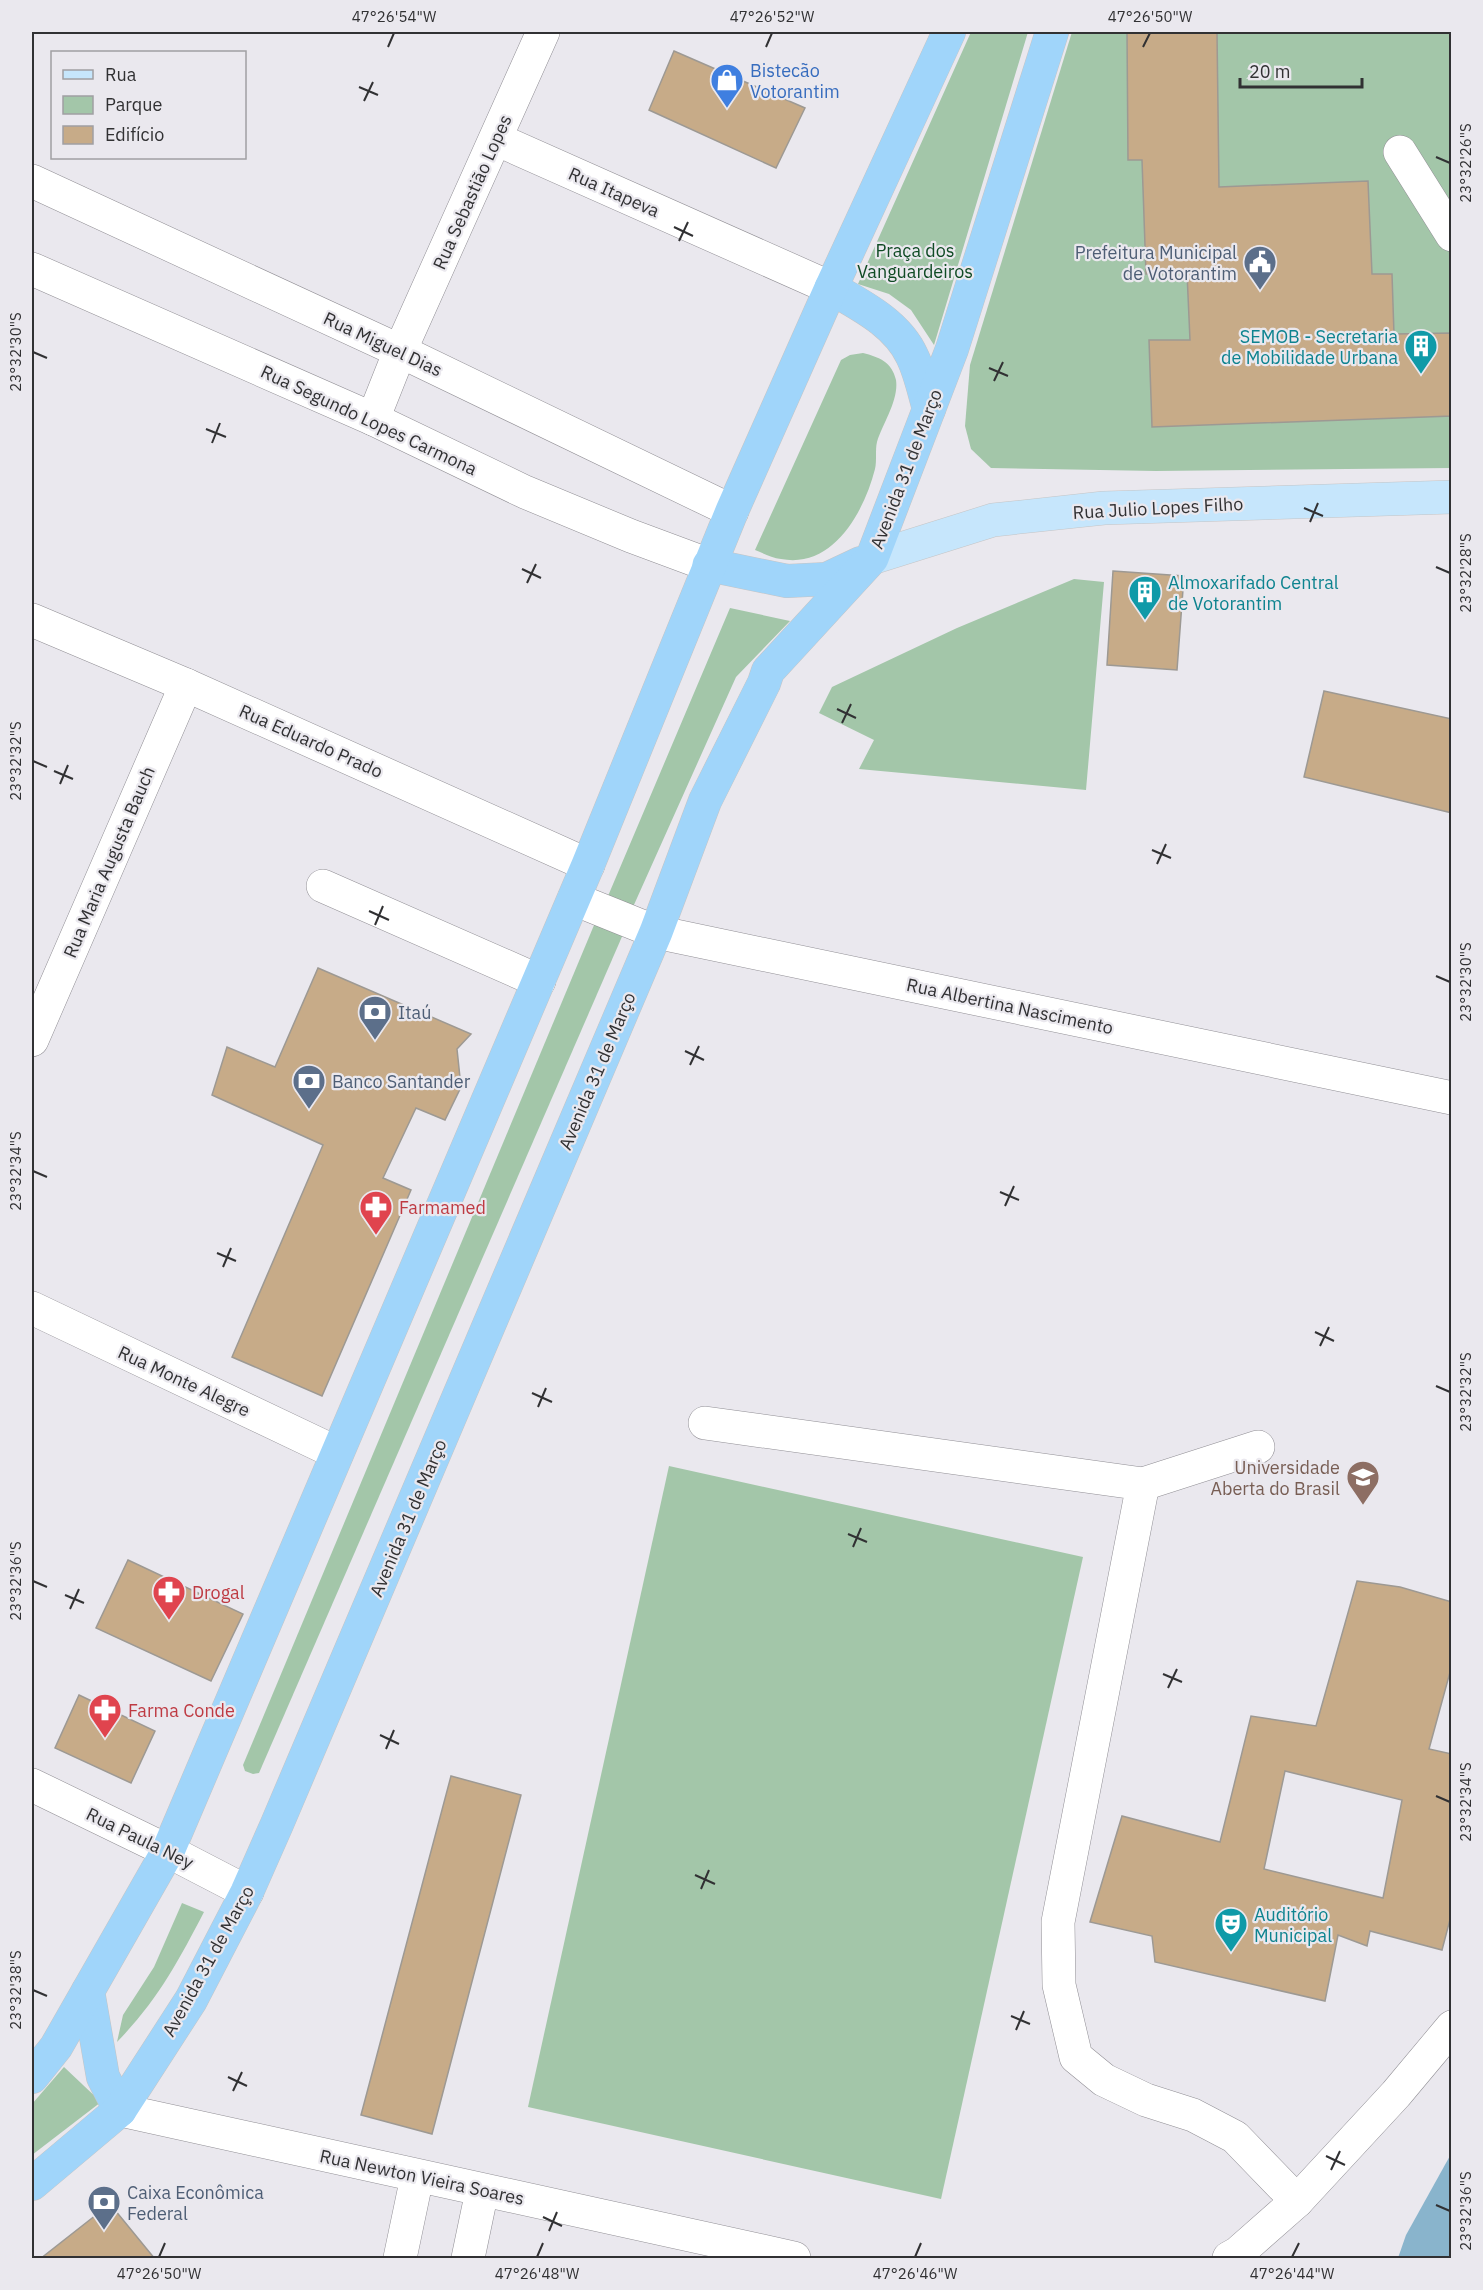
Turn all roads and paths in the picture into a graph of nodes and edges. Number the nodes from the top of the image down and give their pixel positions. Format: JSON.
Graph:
{"nodes":[{"id":1,"x":543,"y":32,"type":"edge"},
{"id":2,"x":949,"y":32,"type":"edge"},
{"id":3,"x":1052,"y":32,"type":"edge"},
{"id":4,"x":496,"y":139,"type":"junction"},
{"id":5,"x":1400,"y":152,"type":"dead end"},
{"id":6,"x":32,"y":181,"type":"edge"},
{"id":7,"x":1452,"y":235,"type":"edge"},
{"id":8,"x":32,"y":269,"type":"edge"},
{"id":9,"x":831,"y":288,"type":"junction"},
{"id":10,"x":400,"y":351,"type":"junction"},
{"id":11,"x":929,"y":409,"type":"junction"},
{"id":12,"x":373,"y":419,"type":"junction"},
{"id":13,"x":1452,"y":497,"type":"edge"},
{"id":14,"x":732,"y":511,"type":"junction"},
{"id":15,"x":872,"y":558,"type":"junction"},
{"id":16,"x":710,"y":565,"type":"junction"},
{"id":17,"x":32,"y":620,"type":"edge"},
{"id":18,"x":186,"y":685,"type":"junction"},
{"id":19,"x":588,"y":865,"type":"junction"},
{"id":20,"x":323,"y":886,"type":"dead end"},
{"id":21,"x":574,"y":899,"type":"junction"},
{"id":22,"x":656,"y":932,"type":"junction"},
{"id":23,"x":539,"y":981,"type":"junction"},
{"id":24,"x":32,"y":1040,"type":"edge"},
{"id":25,"x":1452,"y":1098,"type":"edge"},
{"id":26,"x":32,"y":1308,"type":"edge"},
{"id":27,"x":705,"y":1423,"type":"dead end"},
{"id":28,"x":1258,"y":1447,"type":"dead end"},
{"id":29,"x":337,"y":1453,"type":"junction"},
{"id":30,"x":1143,"y":1484,"type":"junction"},
{"id":31,"x":32,"y":1785,"type":"edge"},
{"id":32,"x":168,"y":1851,"type":"junction"},
{"id":33,"x":247,"y":1892,"type":"junction"},
{"id":34,"x":88,"y":1991,"type":"junction"},
{"id":35,"x":1452,"y":2027,"type":"edge"},
{"id":36,"x":32,"y":2077,"type":"edge"},
{"id":37,"x":120,"y":2110,"type":"junction"},
{"id":38,"x":417,"y":2177,"type":"junction"},
{"id":39,"x":32,"y":2184,"type":"edge"},
{"id":40,"x":482,"y":2191,"type":"junction"},
{"id":41,"x":1298,"y":2201,"type":"junction"},
{"id":42,"x":400,"y":2259,"type":"edge"},
{"id":43,"x":468,"y":2259,"type":"edge"},
{"id":44,"x":794,"y":2259,"type":"edge"},
{"id":45,"x":1229,"y":2259,"type":"edge"}],
"edges":[{"from":1,"to":4,"type":"street","name":"Rua Sebastião Lopes"},
{"from":2,"to":9,"type":"highway"},
{"from":3,"to":11,"type":"highway","name":"Avenida 31 de Março"},
{"from":4,"to":9,"type":"street","name":"Rua Itapeva"},
{"from":4,"to":10,"type":"street","name":"Rua Sebastião Lopes"},
{"from":5,"to":7,"type":"street"},
{"from":6,"to":10,"type":"street","name":"Rua Miguel Dias"},
{"from":8,"to":12,"type":"street","name":"Rua Segundo Lopes Carmona"},
{"from":9,"to":11,"type":"highway"},
{"from":9,"to":14,"type":"highway"},
{"from":10,"to":12,"type":"street","name":"Rua Sebastião Lopes"},
{"from":10,"to":14,"type":"street","name":"Rua Miguel Dias"},
{"from":11,"to":15,"type":"highway","name":"Avenida 31 de Março"},
{"from":12,"to":16,"type":"street","name":"Rua Segundo Lopes Carmona"},
{"from":13,"to":15,"type":"main road","name":"Rua Julio Lopes Filho"},
{"from":14,"to":16,"type":"highway"},
{"from":15,"to":16,"type":"highway"},
{"from":15,"to":22,"type":"highway","name":"Avenida 31 de Março"},
{"from":16,"to":19,"type":"highway"},
{"from":17,"to":18,"type":"street","name":"Rua Eduardo Prado"},
{"from":18,"to":19,"type":"street","name":"Rua Eduardo Prado"},
{"from":18,"to":24,"type":"street","name":"Rua Maria Augusta Bauch"},
{"from":19,"to":21,"type":"highway"},
{"from":20,"to":23,"type":"street"},
{"from":21,"to":22,"type":"street","name":"Rua Albertina Nascimento"},
{"from":21,"to":23,"type":"highway"},
{"from":22,"to":25,"type":"street","name":"Rua Albertina Nascimento"},
{"from":22,"to":33,"type":"highway","name":"Avenida 31 de Março"},
{"from":23,"to":29,"type":"highway"},
{"from":26,"to":29,"type":"street","name":"Rua Monte Alegre"},
{"from":27,"to":30,"type":"street"},
{"from":28,"to":30,"type":"street"},
{"from":29,"to":32,"type":"highway"},
{"from":30,"to":41,"type":"street"},
{"from":31,"to":32,"type":"street","name":"Rua Paula Ney"},
{"from":32,"to":33,"type":"street","name":"Rua Paula Ney"},
{"from":32,"to":34,"type":"highway"},
{"from":33,"to":37,"type":"highway","name":"Avenida 31 de Março"},
{"from":34,"to":36,"type":"highway"},
{"from":34,"to":37,"type":"highway"},
{"from":35,"to":41,"type":"street"},
{"from":37,"to":38,"type":"street","name":"Rua Newton Vieira Soares"},
{"from":37,"to":39,"type":"highway","name":"Avenida 31 de Março"},
{"from":38,"to":40,"type":"street","name":"Rua Newton Vieira Soares"},
{"from":38,"to":42,"type":"street"},
{"from":40,"to":43,"type":"street"},
{"from":40,"to":44,"type":"street","name":"Rua Newton Vieira Soares"},
{"from":41,"to":45,"type":"street"}]}
